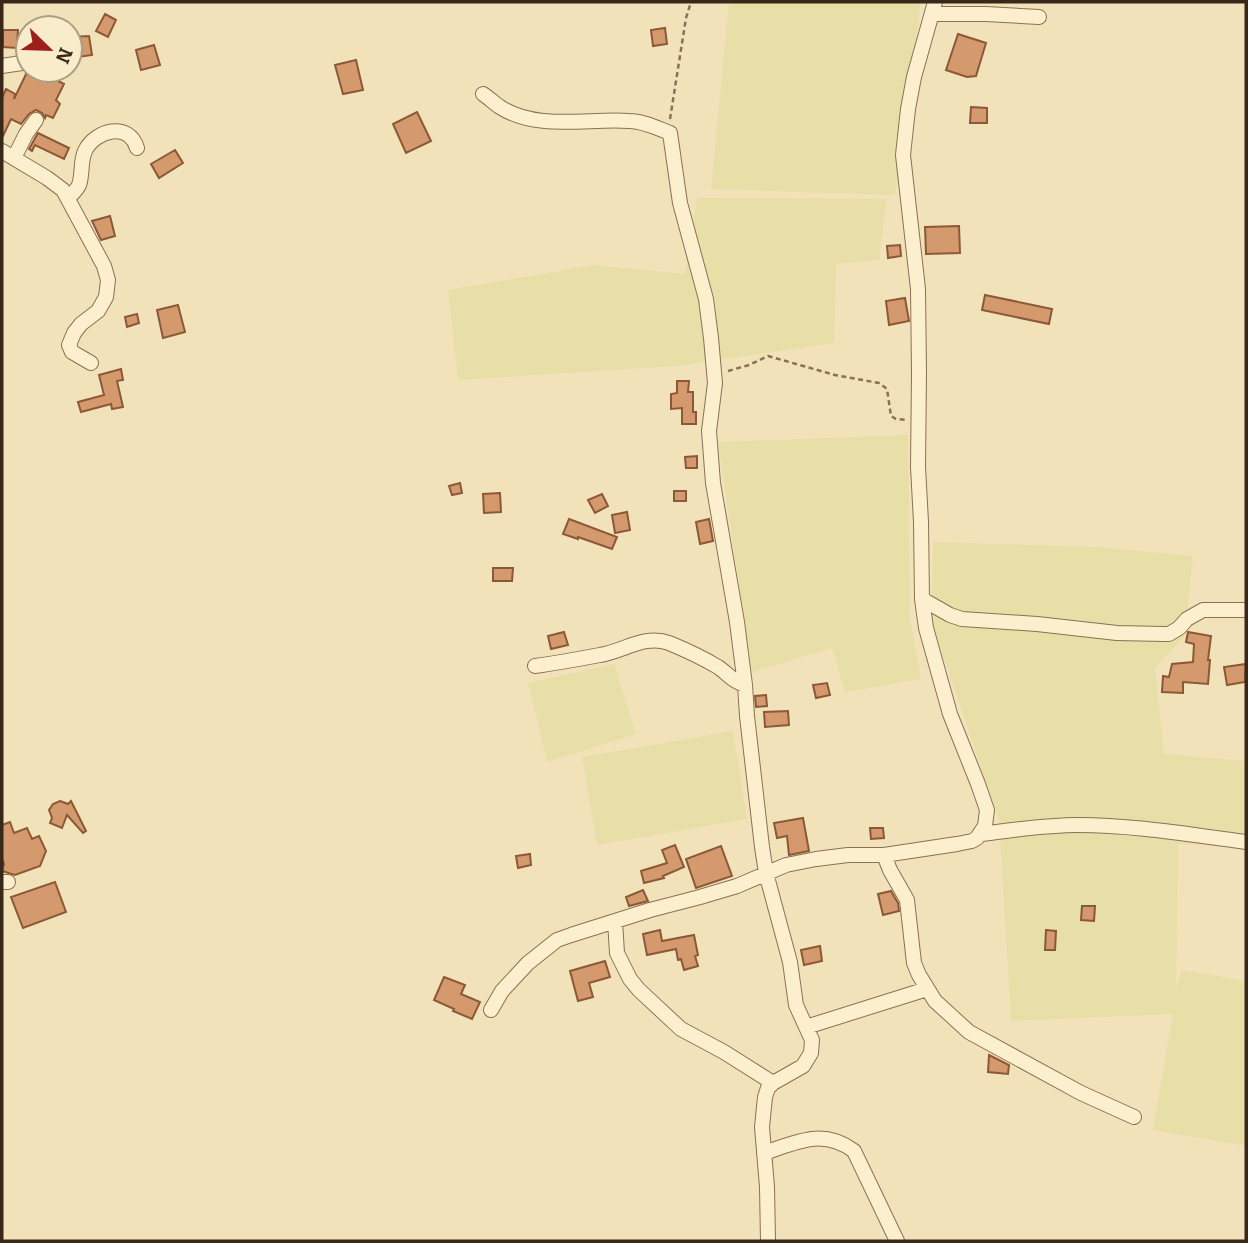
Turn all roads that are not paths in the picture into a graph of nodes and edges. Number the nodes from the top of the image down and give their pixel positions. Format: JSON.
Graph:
{"nodes":[{"id":1,"x":934,"y":8,"type":"edge"},
{"id":2,"x":1039,"y":17,"type":"dead end"},
{"id":3,"x":483,"y":94,"type":"dead end"},
{"id":4,"x":36,"y":120,"type":"dead end"},
{"id":5,"x":137,"y":148,"type":"dead end"},
{"id":6,"x":8,"y":155,"type":"edge"},
{"id":7,"x":68,"y":198,"type":"junction"},
{"id":8,"x":91,"y":363,"type":"dead end"},
{"id":9,"x":922,"y":599,"type":"junction"},
{"id":10,"x":1246,"y":610,"type":"edge"},
{"id":11,"x":950,"y":615,"type":"junction"},
{"id":12,"x":926,"y":628,"type":"junction"},
{"id":13,"x":536,"y":666,"type":"dead end"},
{"id":14,"x":745,"y":685,"type":"junction"},
{"id":15,"x":981,"y":834,"type":"junction"},
{"id":16,"x":1246,"y":842,"type":"edge"},
{"id":17,"x":884,"y":855,"type":"junction"},
{"id":18,"x":766,"y":873,"type":"junction"},
{"id":19,"x":615,"y":920,"type":"junction"},
{"id":20,"x":927,"y":989,"type":"junction"},
{"id":21,"x":491,"y":1010,"type":"dead end"},
{"id":22,"x":806,"y":1027,"type":"junction"},
{"id":23,"x":773,"y":1083,"type":"junction"},
{"id":24,"x":1134,"y":1117,"type":"dead end"},
{"id":25,"x":764,"y":1153,"type":"junction"},
{"id":26,"x":768,"y":1241,"type":"edge"},
{"id":27,"x":897,"y":1241,"type":"edge"}],
"edges":[{"from":1,"to":2,"type":"street"},
{"from":1,"to":9,"type":"street"},
{"from":3,"to":14,"type":"street"},
{"from":4,"to":6,"type":"street"},
{"from":5,"to":7,"type":"street"},
{"from":6,"to":7,"type":"street"},
{"from":7,"to":8,"type":"street"},
{"from":9,"to":11,"type":"street"},
{"from":9,"to":12,"type":"street"},
{"from":10,"to":11,"type":"street"},
{"from":11,"to":12,"type":"street"},
{"from":12,"to":15,"type":"street"},
{"from":13,"to":14,"type":"street"},
{"from":14,"to":18,"type":"street"},
{"from":15,"to":16,"type":"street"},
{"from":15,"to":17,"type":"street"},
{"from":17,"to":18,"type":"street"},
{"from":17,"to":20,"type":"street"},
{"from":18,"to":19,"type":"street"},
{"from":18,"to":22,"type":"street"},
{"from":19,"to":21,"type":"street"},
{"from":19,"to":23,"type":"street"},
{"from":20,"to":22,"type":"street"},
{"from":20,"to":24,"type":"street"},
{"from":22,"to":23,"type":"street"},
{"from":23,"to":25,"type":"street"},
{"from":25,"to":26,"type":"street"},
{"from":25,"to":27,"type":"street"}]}
